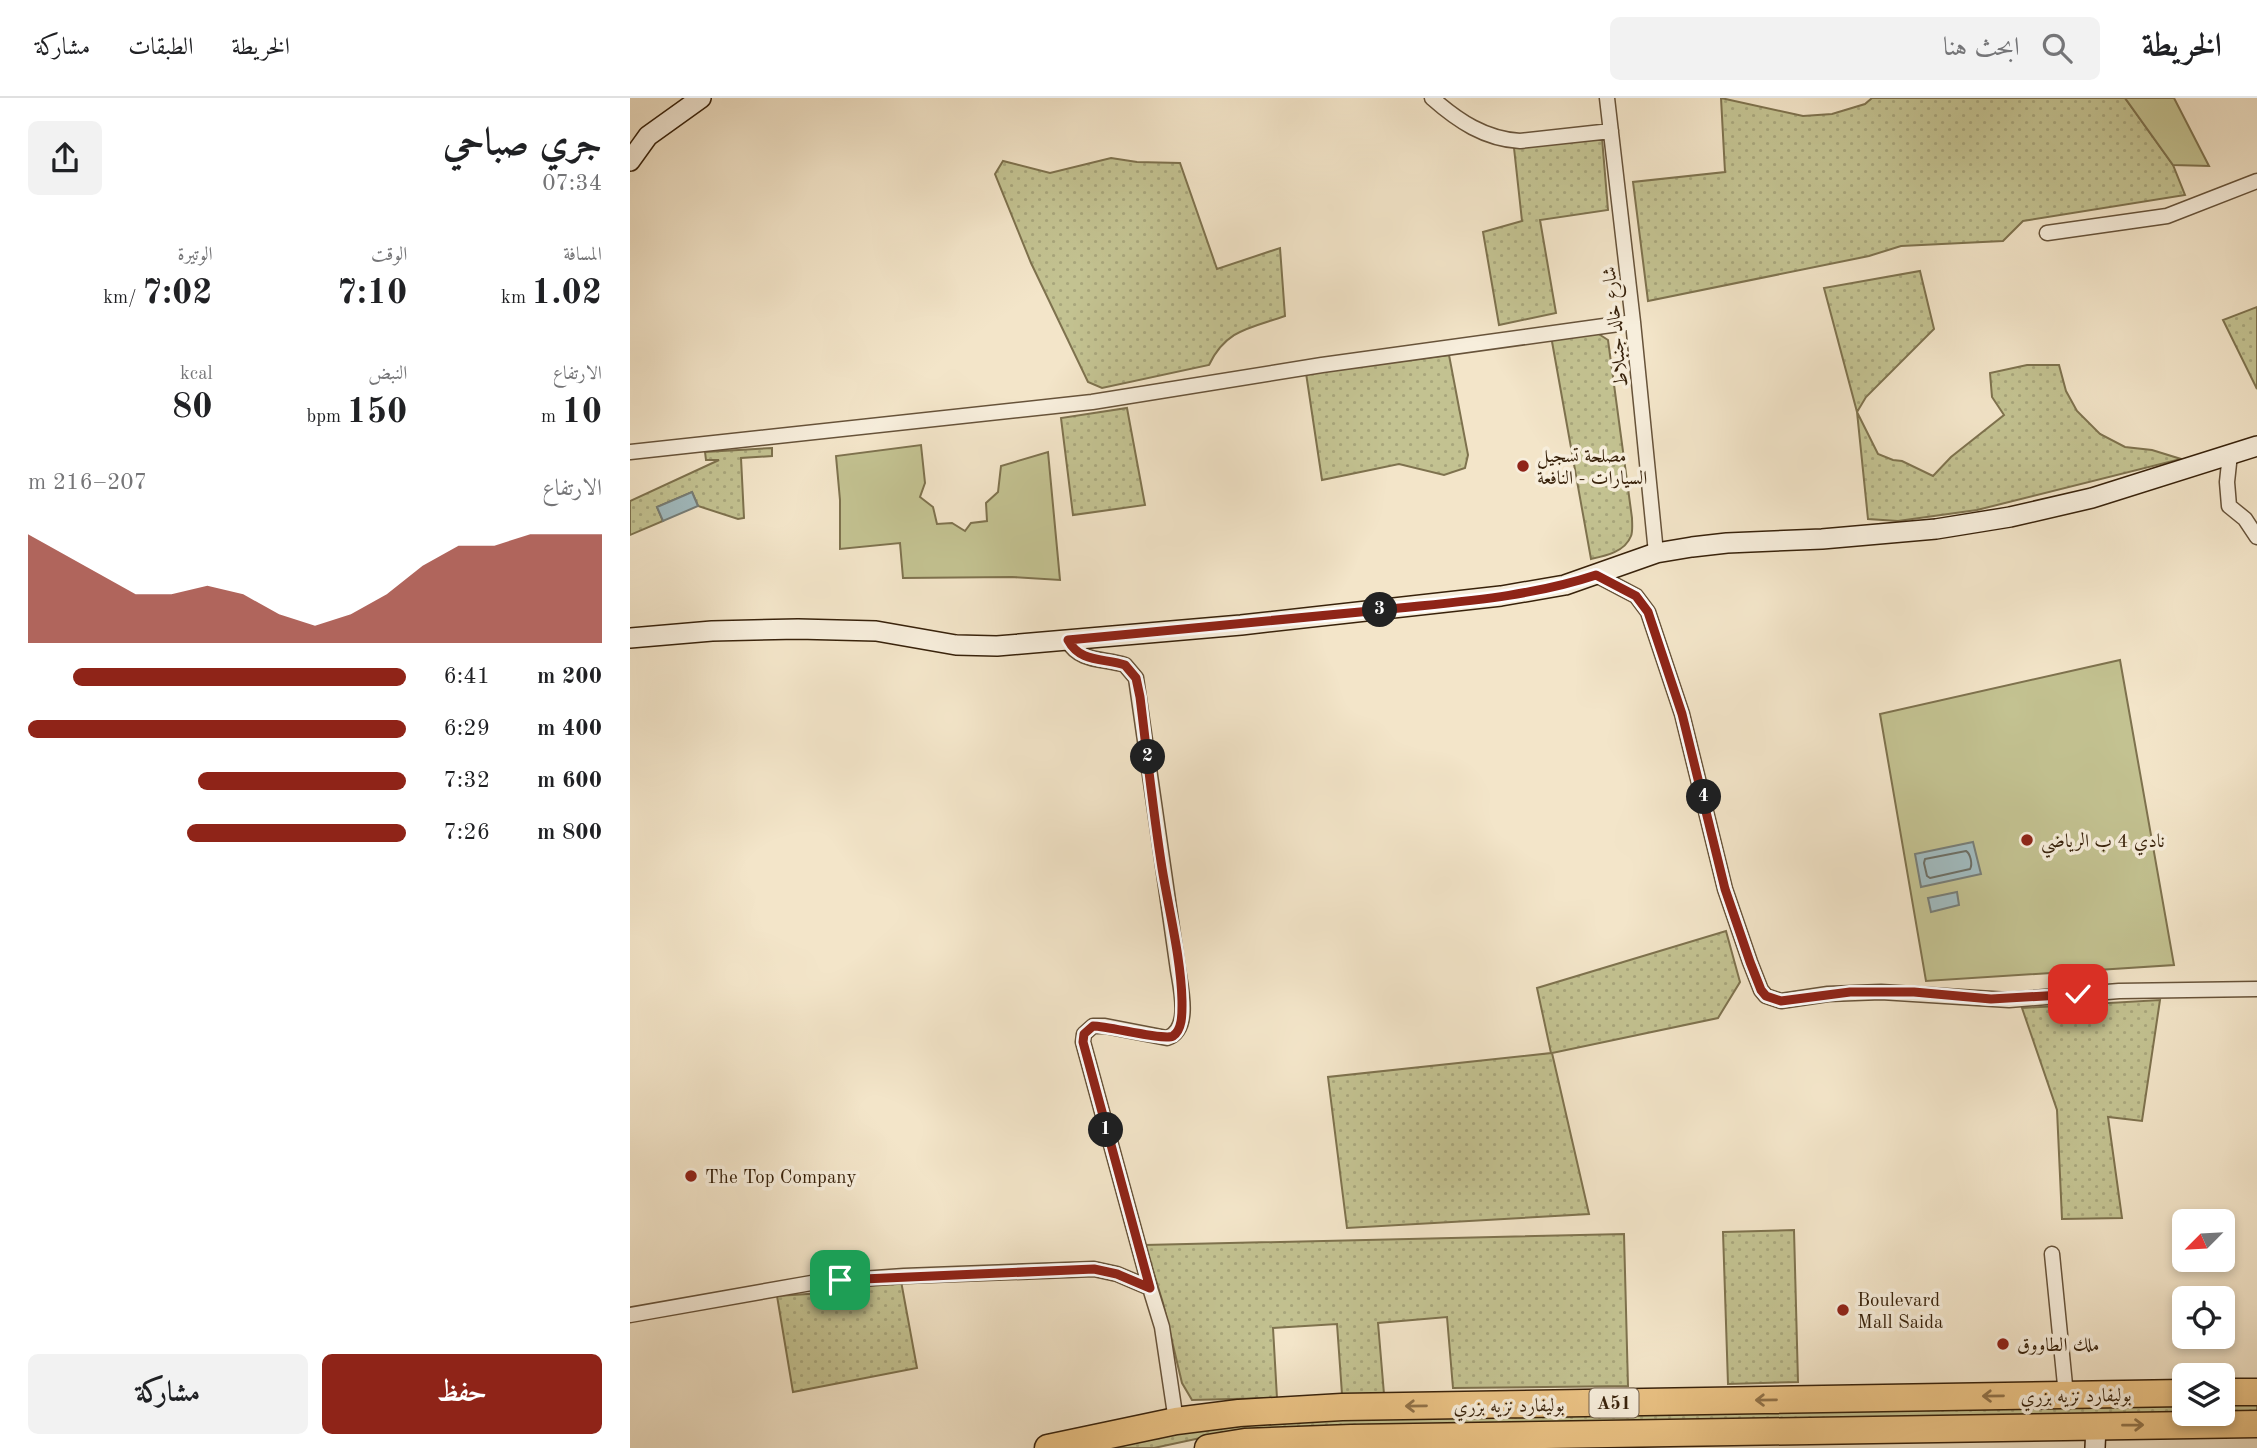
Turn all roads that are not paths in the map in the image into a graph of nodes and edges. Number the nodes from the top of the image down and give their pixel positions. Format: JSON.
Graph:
{"nodes":[{"id":1,"x":701,"y":98,"type":"edge"},
{"id":2,"x":1432,"y":98,"type":"edge"},
{"id":3,"x":1607,"y":98,"type":"edge"},
{"id":4,"x":1611,"y":131,"type":"junction"},
{"id":5,"x":630,"y":161,"type":"edge"},
{"id":6,"x":2257,"y":181,"type":"edge"},
{"id":7,"x":2048,"y":233,"type":"dead end"},
{"id":8,"x":1633,"y":322,"type":"junction"},
{"id":9,"x":2257,"y":446,"type":"edge"},
{"id":10,"x":630,"y":452,"type":"edge"},
{"id":11,"x":2230,"y":454,"type":"junction"},
{"id":12,"x":2257,"y":537,"type":"edge"},
{"id":13,"x":1657,"y":553,"type":"junction"},
{"id":14,"x":1596,"y":575,"type":"junction"},
{"id":15,"x":630,"y":638,"type":"edge"},
{"id":16,"x":1068,"y":640,"type":"junction"},
{"id":17,"x":2257,"y":989,"type":"edge"},
{"id":18,"x":2052,"y":1254,"type":"dead end"},
{"id":19,"x":1150,"y":1288,"type":"junction"},
{"id":20,"x":630,"y":1315,"type":"edge"},
{"id":21,"x":2235,"y":1392,"type":"edge"},
{"id":22,"x":2257,"y":1392,"type":"edge"},
{"id":23,"x":2172,"y":1393,"type":"edge"},
{"id":24,"x":2066,"y":1395,"type":"junction"},
{"id":25,"x":1176,"y":1421,"type":"junction"},
{"id":26,"x":2257,"y":1424,"type":"edge"},
{"id":27,"x":2095,"y":1437,"type":"edge"},
{"id":28,"x":1527,"y":1442,"type":"edge"},
{"id":29,"x":1048,"y":1448,"type":"edge"},
{"id":30,"x":1208,"y":1448,"type":"edge"}],
"edges":[{"from":1,"to":5,"type":"main road"},
{"from":2,"to":4,"type":"street"},
{"from":3,"to":4,"type":"street","name":"شارع خالد جنبلاط"},
{"from":4,"to":8,"type":"street","name":"شارع خالد جنبلاط"},
{"from":6,"to":7,"type":"street"},
{"from":8,"to":10,"type":"street"},
{"from":8,"to":13,"type":"street","name":"شارع خالد جنبلاط"},
{"from":9,"to":11,"type":"main road"},
{"from":11,"to":12,"type":"street"},
{"from":11,"to":13,"type":"main road"},
{"from":13,"to":14,"type":"main road"},
{"from":14,"to":16,"type":"main road"},
{"from":14,"to":17,"type":"street"},
{"from":15,"to":16,"type":"main road"},
{"from":16,"to":19,"type":"street"},
{"from":18,"to":24,"type":"street"},
{"from":19,"to":20,"type":"street"},
{"from":19,"to":25,"type":"street"},
{"from":21,"to":22,"type":"highway"},
{"from":23,"to":24,"type":"highway","name":"بوليفارد نزيه بزري","number":"A51"},
{"from":24,"to":25,"type":"highway","name":"بوليفارد نزيه بزري","number":"A51","one_way":true},
{"from":25,"to":29,"type":"highway","name":"بوليفارد نزيه بزري","number":"A51"},
{"from":27,"to":26,"type":"highway","name":"بوليفارد نزيه بزري","number":"A51","one_way":true},
{"from":27,"to":28,"type":"highway","name":"بوليفارد نزيه بزري","number":"A51"},
{"from":28,"to":30,"type":"highway","name":"بوليفارد نزيه بزري","number":"A51"}]}
